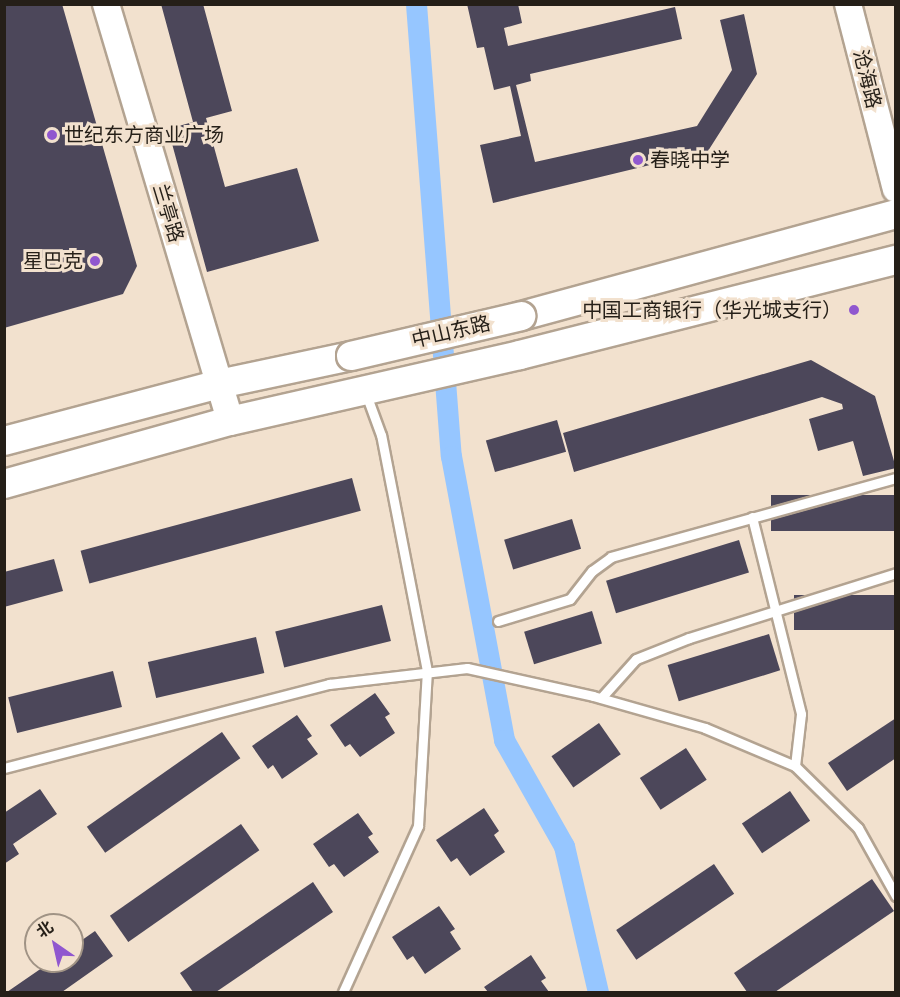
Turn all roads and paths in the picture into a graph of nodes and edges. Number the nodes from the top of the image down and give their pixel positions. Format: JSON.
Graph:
{"nodes":[{"id":1,"x":106,"y":4,"type":"edge"},
{"id":2,"x":848,"y":4,"type":"edge"},
{"id":3,"x":896,"y":189,"type":"edge"},
{"id":4,"x":896,"y":214,"type":"edge"},
{"id":5,"x":896,"y":260,"type":"edge"},
{"id":6,"x":219,"y":384,"type":"junction"},
{"id":7,"x":364,"y":389,"type":"junction"},
{"id":8,"x":230,"y":421,"type":"junction"},
{"id":9,"x":4,"y":441,"type":"edge"},
{"id":10,"x":896,"y":478,"type":"edge"},
{"id":11,"x":4,"y":484,"type":"edge"},
{"id":12,"x":752,"y":517,"type":"junction"},
{"id":13,"x":896,"y":573,"type":"edge"},
{"id":14,"x":777,"y":610,"type":"junction"},
{"id":15,"x":498,"y":621,"type":"dead end"},
{"id":16,"x":427,"y":670,"type":"junction"},
{"id":17,"x":601,"y":698,"type":"junction"},
{"id":18,"x":795,"y":766,"type":"junction"},
{"id":19,"x":4,"y":768,"type":"edge"},
{"id":20,"x":896,"y":896,"type":"edge"},
{"id":21,"x":343,"y":993,"type":"edge"}],
"edges":[{"from":1,"to":6,"type":"street","name":"兰亭路"},
{"from":2,"to":3,"type":"street","name":"沧海路"},
{"from":4,"to":6,"type":"main road","name":"中山东路","bridge":true},
{"from":5,"to":7,"type":"main road","name":"中山东路"},
{"from":6,"to":8,"type":"street","name":"兰亭路"},
{"from":6,"to":9,"type":"main road","name":"中山东路"},
{"from":7,"to":8,"type":"main road","name":"中山东路"},
{"from":7,"to":16,"type":"lane"},
{"from":8,"to":11,"type":"main road","name":"中山东路"},
{"from":10,"to":12,"type":"lane"},
{"from":12,"to":14,"type":"lane"},
{"from":12,"to":15,"type":"lane"},
{"from":13,"to":14,"type":"lane"},
{"from":14,"to":17,"type":"lane"},
{"from":14,"to":18,"type":"lane"},
{"from":16,"to":17,"type":"lane"},
{"from":16,"to":19,"type":"lane"},
{"from":16,"to":21,"type":"lane"},
{"from":17,"to":18,"type":"lane"},
{"from":18,"to":20,"type":"lane"}]}
